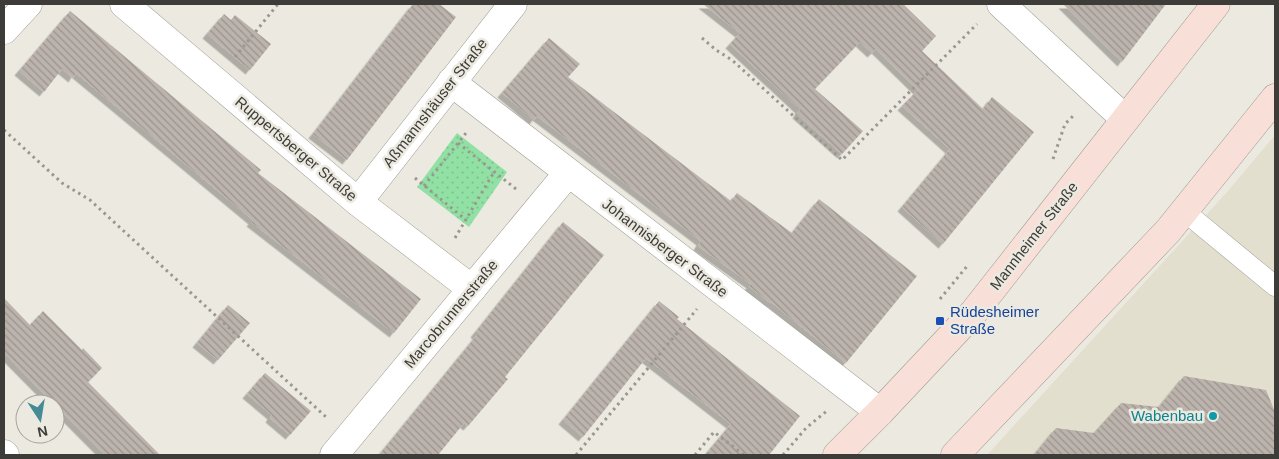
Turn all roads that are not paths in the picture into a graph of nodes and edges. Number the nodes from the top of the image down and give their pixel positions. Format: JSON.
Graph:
{"nodes":[{"id":1,"x":28,"y":4,"type":"edge"},
{"id":2,"x":124,"y":4,"type":"edge"},
{"id":3,"x":513,"y":4,"type":"edge"},
{"id":4,"x":1216,"y":4,"type":"edge"},
{"id":5,"x":992,"y":11,"type":"edge"},
{"id":6,"x":4,"y":30,"type":"edge"},
{"id":7,"x":451,"y":82,"type":"junction"},
{"id":8,"x":1275,"y":98,"type":"edge"},
{"id":9,"x":1125,"y":119,"type":"junction"},
{"id":10,"x":568,"y":173,"type":"junction"},
{"id":11,"x":358,"y":202,"type":"junction"},
{"id":12,"x":1184,"y":210,"type":"junction"},
{"id":13,"x":1275,"y":286,"type":"edge"},
{"id":14,"x":472,"y":289,"type":"junction"},
{"id":15,"x":880,"y":412,"type":"junction"},
{"id":16,"x":342,"y":446,"type":"edge"},
{"id":17,"x":844,"y":451,"type":"edge"},
{"id":18,"x":955,"y":455,"type":"edge"}],
"edges":[{"from":1,"to":6,"type":"street"},
{"from":2,"to":11,"type":"street","name":"Ruppertsberger Straße"},
{"from":3,"to":7,"type":"street","name":"Aßmannshäuser Straße"},
{"from":4,"to":9,"type":"main road","name":"Mannheimer Straße"},
{"from":5,"to":9,"type":"street"},
{"from":7,"to":10,"type":"street","name":"Johannisberger Straße"},
{"from":7,"to":11,"type":"street","name":"Aßmannshäuser Straße"},
{"from":8,"to":12,"type":"main road"},
{"from":9,"to":15,"type":"main road","name":"Mannheimer Straße"},
{"from":10,"to":14,"type":"street","name":"Marcobrunnerstraße"},
{"from":10,"to":15,"type":"street","name":"Johannisberger Straße"},
{"from":11,"to":14,"type":"street","name":"Ruppertsberger Straße"},
{"from":12,"to":13,"type":"lane"},
{"from":12,"to":18,"type":"main road"},
{"from":14,"to":16,"type":"street","name":"Marcobrunnerstraße"},
{"from":15,"to":17,"type":"main road","name":"Mannheimer Straße"}]}
